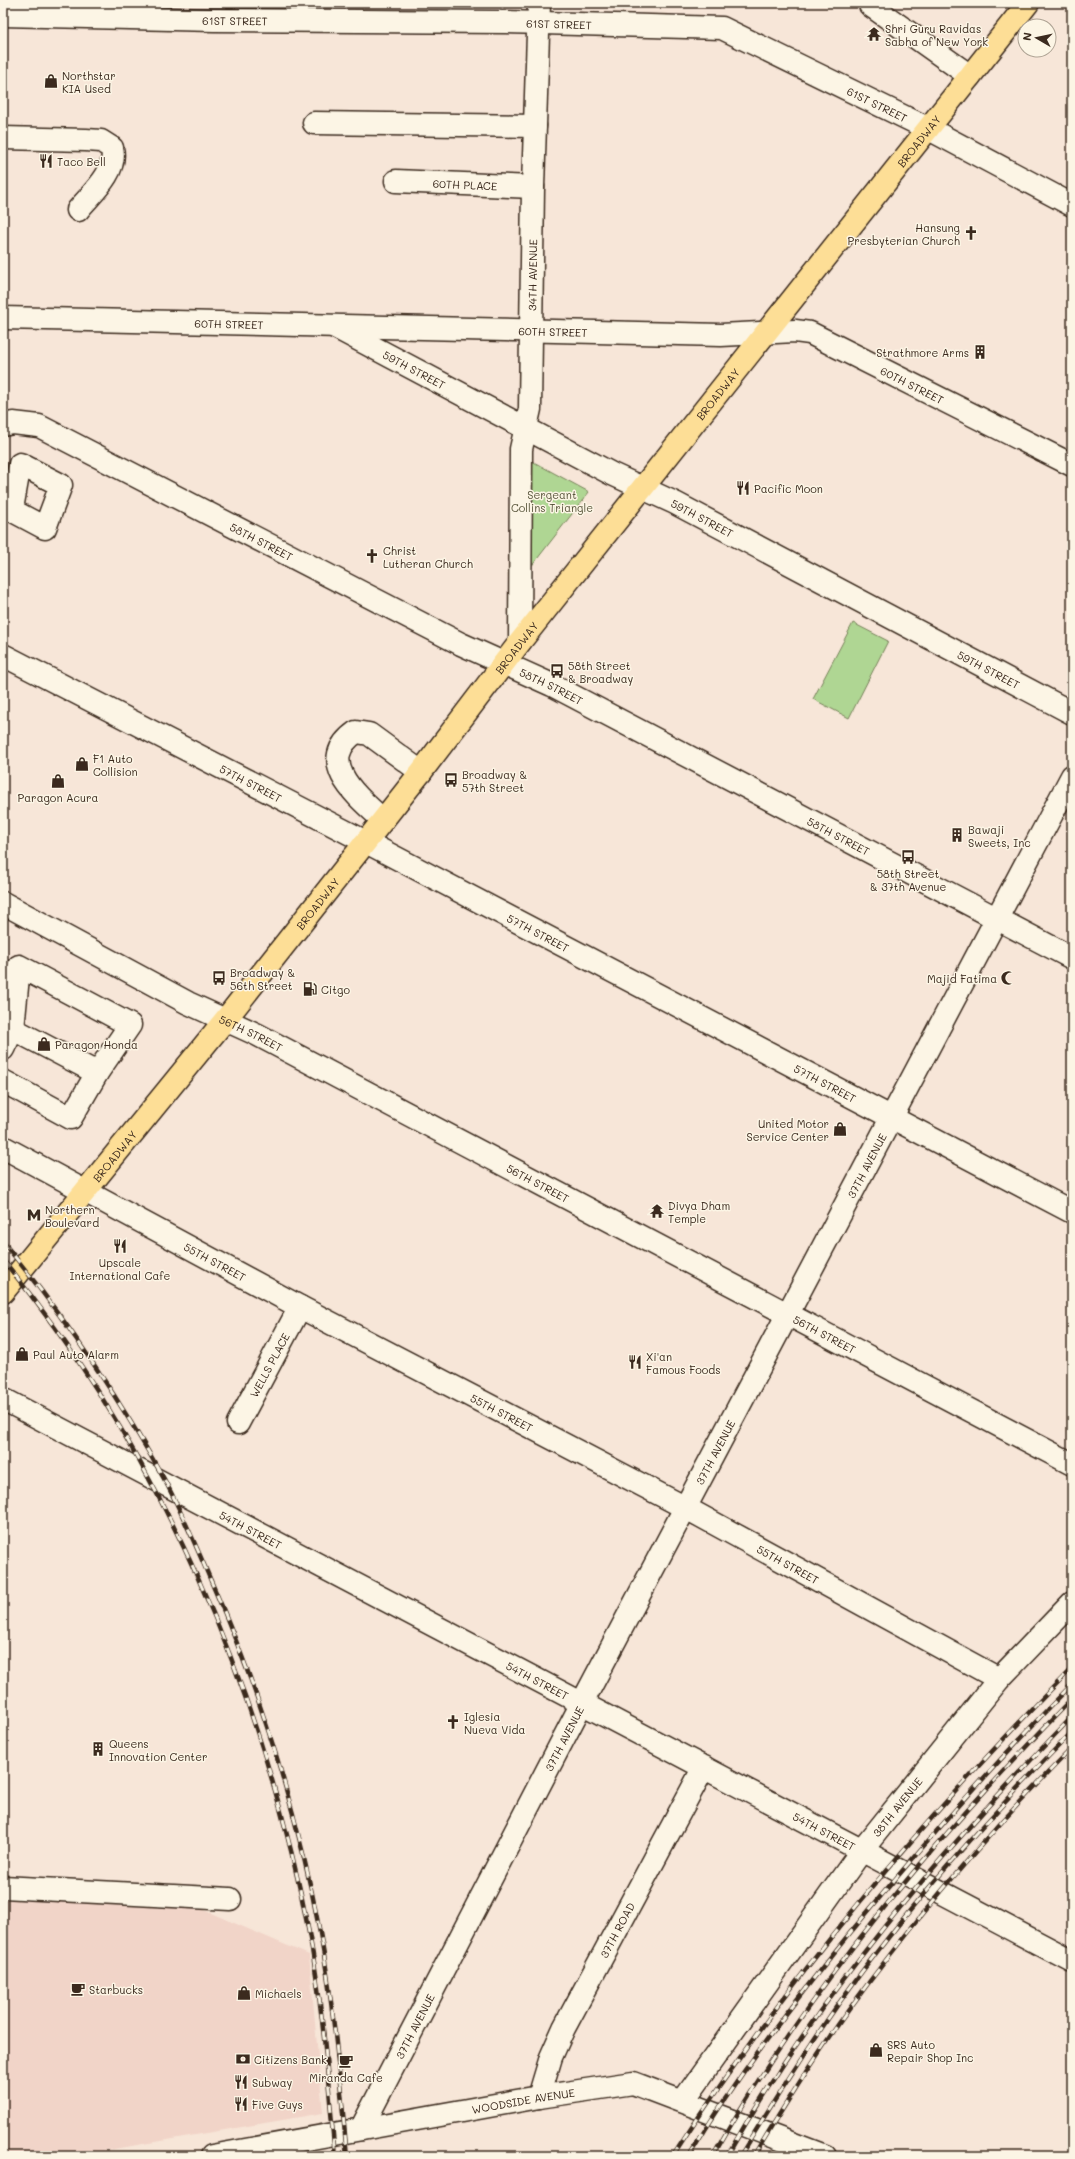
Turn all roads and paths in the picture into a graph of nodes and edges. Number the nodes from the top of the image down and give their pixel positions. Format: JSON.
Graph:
{"nodes":[{"id":1,"x":871,"y":3,"type":"edge"},
{"id":2,"x":1028,"y":3,"type":"edge"},
{"id":3,"x":538,"y":13,"type":"edge"},
{"id":4,"x":3,"y":15,"type":"edge"},
{"id":5,"x":970,"y":76,"type":"junction"},
{"id":6,"x":314,"y":123,"type":"dead end"},
{"id":7,"x":535,"y":126,"type":"junction"},
{"id":8,"x":929,"y":129,"type":"junction"},
{"id":9,"x":3,"y":138,"type":"edge"},
{"id":10,"x":396,"y":181,"type":"dead end"},
{"id":11,"x":533,"y":187,"type":"junction"},
{"id":12,"x":1072,"y":205,"type":"edge"},
{"id":13,"x":78,"y":210,"type":"dead end"},
{"id":14,"x":3,"y":318,"type":"edge"},
{"id":15,"x":333,"y":325,"type":"junction"},
{"id":16,"x":531,"y":330,"type":"junction"},
{"id":17,"x":768,"y":332,"type":"junction"},
{"id":18,"x":3,"y":425,"type":"edge"},
{"id":19,"x":525,"y":428,"type":"junction"},
{"id":20,"x":1072,"y":465,"type":"edge"},
{"id":21,"x":643,"y":488,"type":"junction"},
{"id":22,"x":520,"y":642,"type":"junction"},
{"id":23,"x":3,"y":655,"type":"edge"},
{"id":24,"x":505,"y":664,"type":"junction"},
{"id":25,"x":1072,"y":713,"type":"edge"},
{"id":26,"x":422,"y":772,"type":"junction"},
{"id":27,"x":1072,"y":776,"type":"edge"},
{"id":28,"x":383,"y":820,"type":"junction"},
{"id":29,"x":366,"y":842,"type":"junction"},
{"id":30,"x":3,"y":903,"type":"edge"},
{"id":31,"x":997,"y":918,"type":"junction"},
{"id":32,"x":1072,"y":958,"type":"edge"},
{"id":33,"x":225,"y":1020,"type":"junction"},
{"id":34,"x":13,"y":1029,"type":"junction"},
{"id":35,"x":3,"y":1049,"type":"edge"},
{"id":36,"x":97,"y":1072,"type":"junction"},
{"id":37,"x":3,"y":1081,"type":"edge"},
{"id":38,"x":892,"y":1117,"type":"junction"},
{"id":39,"x":3,"y":1147,"type":"edge"},
{"id":40,"x":86,"y":1192,"type":"junction"},
{"id":41,"x":1072,"y":1212,"type":"edge"},
{"id":42,"x":3,"y":1292,"type":"edge"},
{"id":43,"x":300,"y":1307,"type":"junction"},
{"id":44,"x":786,"y":1315,"type":"junction"},
{"id":45,"x":3,"y":1399,"type":"edge"},
{"id":46,"x":238,"y":1423,"type":"dead end"},
{"id":47,"x":1072,"y":1464,"type":"edge"},
{"id":48,"x":686,"y":1508,"type":"junction"},
{"id":49,"x":1072,"y":1603,"type":"edge"},
{"id":50,"x":999,"y":1679,"type":"junction"},
{"id":51,"x":582,"y":1703,"type":"junction"},
{"id":52,"x":704,"y":1767,"type":"junction"},
{"id":53,"x":862,"y":1850,"type":"junction"},
{"id":54,"x":3,"y":1887,"type":"edge"},
{"id":55,"x":230,"y":1899,"type":"dead end"},
{"id":56,"x":1072,"y":1961,"type":"edge"},
{"id":57,"x":539,"y":2098,"type":"junction"},
{"id":58,"x":683,"y":2101,"type":"junction"},
{"id":59,"x":361,"y":2129,"type":"junction"},
{"id":60,"x":212,"y":2156,"type":"edge"},
{"id":61,"x":825,"y":2156,"type":"edge"}],
"edges":[{"from":1,"to":5,"type":"street"},
{"from":2,"to":5,"type":"main road","name":"BROADWAY"},
{"from":3,"to":4,"type":"street","name":"61ST STREET"},
{"from":3,"to":7,"type":"street","name":"34TH AVENUE"},
{"from":3,"to":8,"type":"street","name":"61ST STREET"},
{"from":5,"to":8,"type":"main road","name":"BROADWAY"},
{"from":6,"to":7,"type":"street"},
{"from":7,"to":11,"type":"street","name":"34TH AVENUE"},
{"from":8,"to":12,"type":"street","name":"61ST STREET"},
{"from":8,"to":17,"type":"main road","name":"BROADWAY"},
{"from":9,"to":13,"type":"street"},
{"from":10,"to":11,"type":"street","name":"60TH PLACE"},
{"from":11,"to":16,"type":"street","name":"34TH AVENUE"},
{"from":14,"to":15,"type":"street","name":"60TH STREET"},
{"from":15,"to":16,"type":"street","name":"60TH STREET"},
{"from":15,"to":19,"type":"street","name":"59TH STREET"},
{"from":16,"to":17,"type":"street","name":"60TH STREET"},
{"from":16,"to":19,"type":"street","name":"34TH AVENUE"},
{"from":17,"to":20,"type":"street","name":"60TH STREET"},
{"from":17,"to":21,"type":"main road","name":"BROADWAY"},
{"from":18,"to":24,"type":"street","name":"58TH STREET"},
{"from":19,"to":21,"type":"street","name":"59TH STREET"},
{"from":19,"to":22,"type":"street","name":"34TH AVENUE"},
{"from":21,"to":22,"type":"main road","name":"BROADWAY"},
{"from":21,"to":25,"type":"street","name":"59TH STREET"},
{"from":22,"to":24,"type":"main road","name":"BROADWAY"},
{"from":23,"to":29,"type":"street","name":"57TH STREET"},
{"from":24,"to":26,"type":"main road","name":"BROADWAY"},
{"from":24,"to":31,"type":"street","name":"58TH STREET"},
{"from":26,"to":28,"type":"main road","name":"BROADWAY"},
{"from":26,"to":28,"type":"street"},
{"from":27,"to":31,"type":"street","name":"37TH AVENUE"},
{"from":28,"to":29,"type":"main road","name":"BROADWAY"},
{"from":29,"to":33,"type":"main road","name":"BROADWAY"},
{"from":29,"to":38,"type":"street","name":"57TH STREET"},
{"from":30,"to":33,"type":"street","name":"56TH STREET"},
{"from":31,"to":32,"type":"street","name":"58TH STREET"},
{"from":31,"to":38,"type":"street","name":"37TH AVENUE"},
{"from":33,"to":40,"type":"main road","name":"BROADWAY"},
{"from":33,"to":44,"type":"street","name":"56TH STREET"},
{"from":34,"to":35,"type":"street"},
{"from":34,"to":36,"type":"street"},
{"from":34,"to":36,"type":"street"},
{"from":36,"to":37,"type":"street"},
{"from":38,"to":41,"type":"street","name":"57TH STREET"},
{"from":38,"to":44,"type":"street","name":"37TH AVENUE"},
{"from":39,"to":40,"type":"street","name":"55TH STREET"},
{"from":40,"to":42,"type":"main road","name":"BROADWAY"},
{"from":40,"to":43,"type":"street","name":"55TH STREET"},
{"from":43,"to":46,"type":"street","name":"WELLS PLACE"},
{"from":43,"to":48,"type":"street","name":"55TH STREET"},
{"from":44,"to":47,"type":"street","name":"56TH STREET"},
{"from":44,"to":48,"type":"street","name":"37TH AVENUE"},
{"from":45,"to":51,"type":"street","name":"54TH STREET"},
{"from":48,"to":50,"type":"street","name":"55TH STREET"},
{"from":48,"to":51,"type":"street","name":"37TH AVENUE"},
{"from":49,"to":50,"type":"street","name":"38TH AVENUE"},
{"from":50,"to":53,"type":"street","name":"38TH AVENUE"},
{"from":51,"to":52,"type":"street","name":"54TH STREET"},
{"from":51,"to":59,"type":"street","name":"37TH AVENUE"},
{"from":52,"to":53,"type":"street","name":"54TH STREET"},
{"from":52,"to":57,"type":"street","name":"37TH ROAD"},
{"from":53,"to":56,"type":"street","name":"54TH STREET"},
{"from":53,"to":58,"type":"street","name":"38TH AVENUE"},
{"from":54,"to":55,"type":"street"},
{"from":57,"to":58,"type":"street","name":"WOODSIDE AVENUE"},
{"from":57,"to":59,"type":"street","name":"WOODSIDE AVENUE"},
{"from":58,"to":61,"type":"street","name":"WOODSIDE AVENUE"},
{"from":59,"to":60,"type":"street","name":"WOODSIDE AVENUE"}]}
